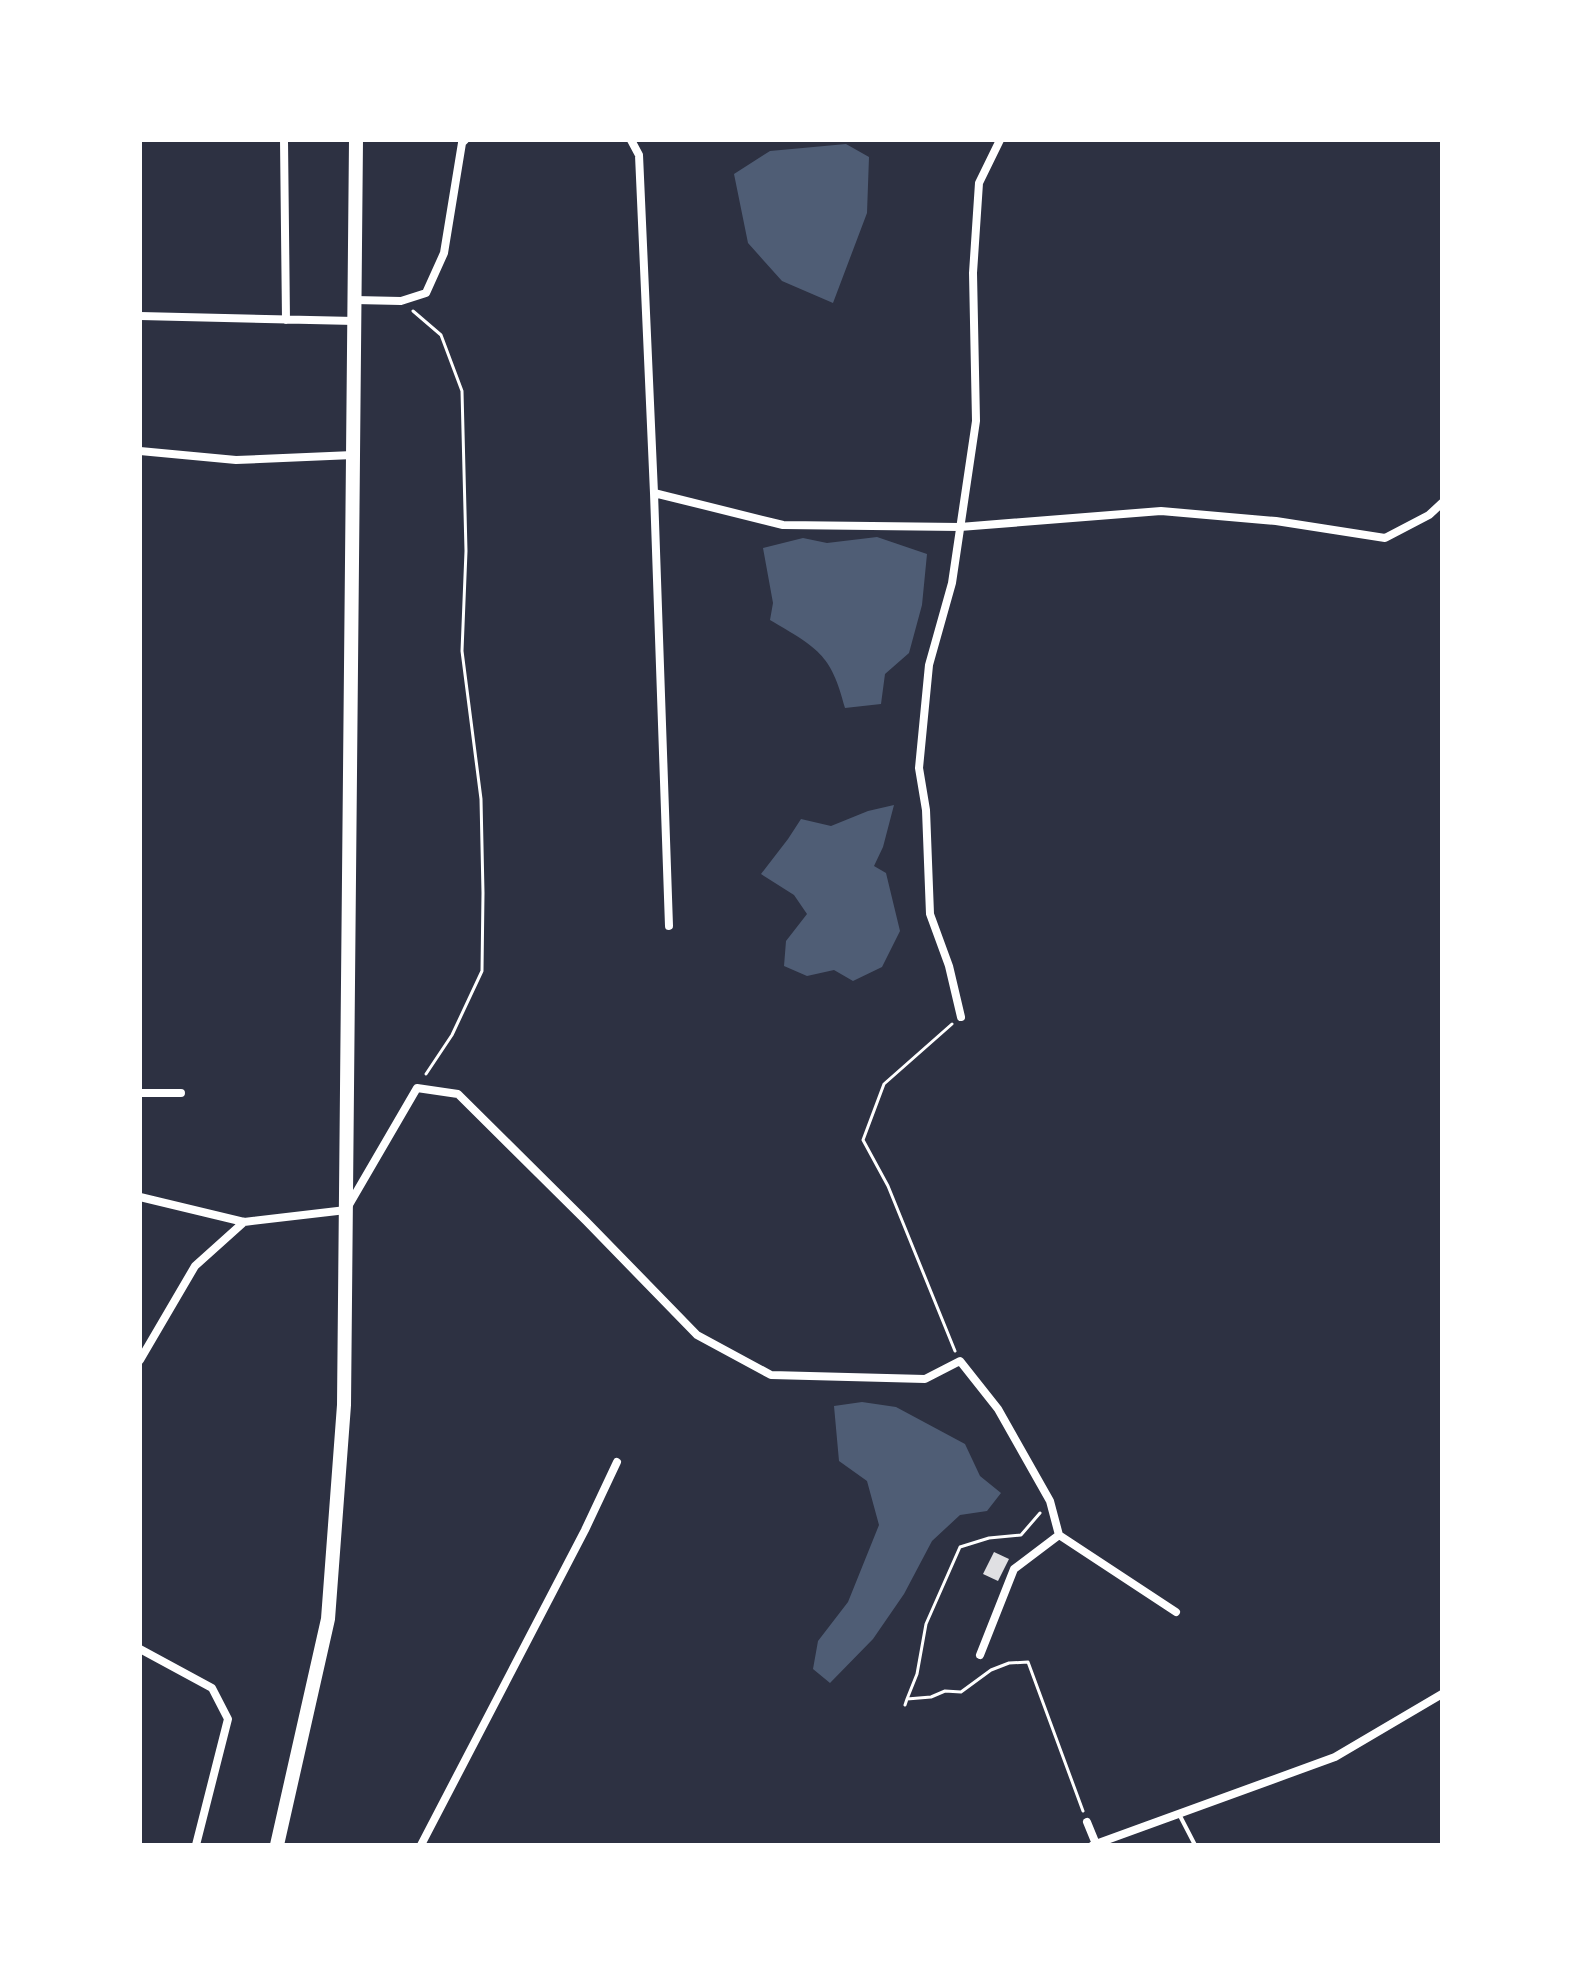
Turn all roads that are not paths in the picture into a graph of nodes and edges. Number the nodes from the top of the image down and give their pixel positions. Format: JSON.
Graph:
{"nodes":[{"id":1,"x":284,"y":140,"type":"edge"},
{"id":2,"x":356,"y":140,"type":"edge"},
{"id":3,"x":465,"y":140,"type":"edge"},
{"id":4,"x":631,"y":140,"type":"edge"},
{"id":5,"x":1000,"y":140,"type":"edge"},
{"id":6,"x":355,"y":300,"type":"junction"},
{"id":7,"x":140,"y":316,"type":"edge"},
{"id":8,"x":286,"y":320,"type":"junction"},
{"id":9,"x":355,"y":321,"type":"junction"},
{"id":10,"x":140,"y":451,"type":"edge"},
{"id":11,"x":353,"y":455,"type":"junction"},
{"id":12,"x":654,"y":493,"type":"junction"},
{"id":13,"x":1442,"y":503,"type":"edge"},
{"id":14,"x":960,"y":527,"type":"junction"},
{"id":15,"x":669,"y":926,"type":"dead end"},
{"id":16,"x":961,"y":1017,"type":"road end"},
{"id":17,"x":140,"y":1093,"type":"edge"},
{"id":18,"x":181,"y":1093,"type":"dead end"},
{"id":19,"x":140,"y":1197,"type":"edge"},
{"id":20,"x":346,"y":1210,"type":"junction"},
{"id":21,"x":244,"y":1222,"type":"junction"},
{"id":22,"x":140,"y":1360,"type":"edge"},
{"id":23,"x":617,"y":1462,"type":"dead end"},
{"id":24,"x":1059,"y":1535,"type":"junction"},
{"id":25,"x":1176,"y":1612,"type":"dead end"},
{"id":26,"x":140,"y":1649,"type":"edge"},
{"id":27,"x":980,"y":1655,"type":"dead end"},
{"id":28,"x":1442,"y":1694,"type":"edge"},
{"id":29,"x":1179,"y":1814,"type":"junction"},
{"id":30,"x":1087,"y":1822,"type":"road end"},
{"id":31,"x":1094,"y":1844,"type":"edge"},
{"id":32,"x":196,"y":1845,"type":"edge"},
{"id":33,"x":277,"y":1845,"type":"edge"},
{"id":34,"x":421,"y":1845,"type":"edge"},
{"id":35,"x":1195,"y":1845,"type":"edge"}],
"edges":[{"from":1,"to":8,"type":"street"},
{"from":2,"to":6,"type":"main road"},
{"from":3,"to":6,"type":"street"},
{"from":4,"to":12,"type":"street"},
{"from":5,"to":14,"type":"street"},
{"from":6,"to":9,"type":"main road"},
{"from":7,"to":8,"type":"street"},
{"from":8,"to":9,"type":"street"},
{"from":9,"to":11,"type":"main road"},
{"from":10,"to":11,"type":"street"},
{"from":11,"to":20,"type":"main road"},
{"from":12,"to":14,"type":"street"},
{"from":12,"to":15,"type":"street"},
{"from":13,"to":14,"type":"street"},
{"from":14,"to":16,"type":"street"},
{"from":17,"to":18,"type":"street"},
{"from":19,"to":21,"type":"street"},
{"from":20,"to":21,"type":"street"},
{"from":20,"to":24,"type":"street"},
{"from":20,"to":33,"type":"main road"},
{"from":21,"to":22,"type":"street"},
{"from":23,"to":34,"type":"street"},
{"from":24,"to":25,"type":"street"},
{"from":24,"to":27,"type":"street"},
{"from":26,"to":32,"type":"street"},
{"from":28,"to":29,"type":"street"},
{"from":29,"to":31,"type":"street"},
{"from":29,"to":35,"type":"lane"},
{"from":30,"to":31,"type":"street"}]}
